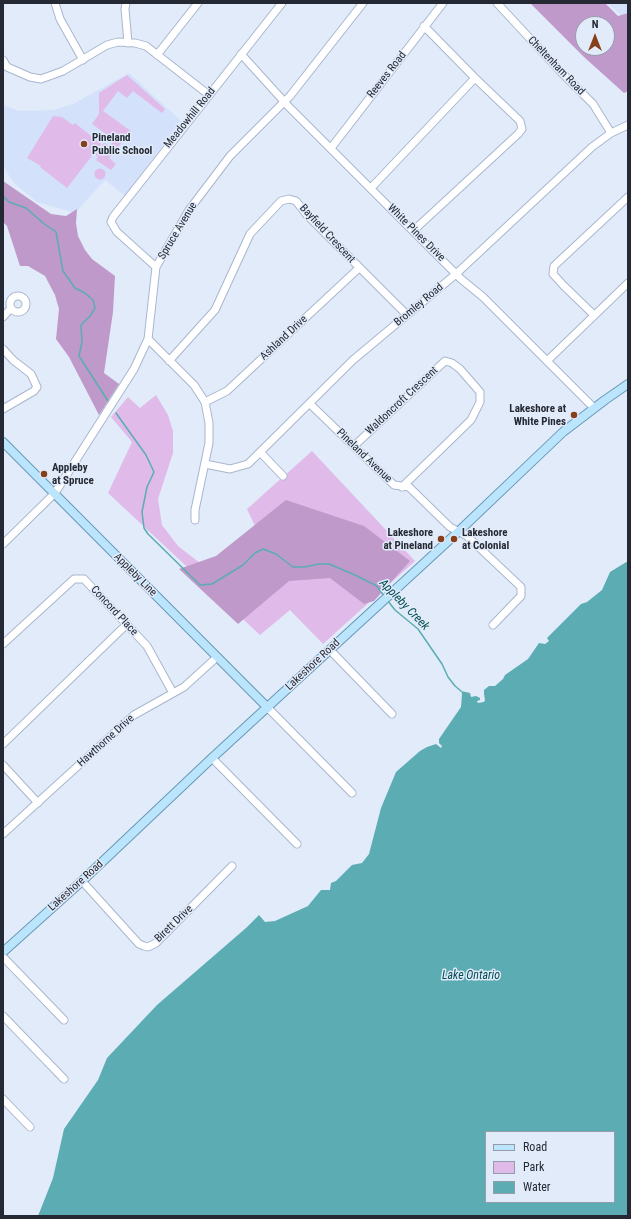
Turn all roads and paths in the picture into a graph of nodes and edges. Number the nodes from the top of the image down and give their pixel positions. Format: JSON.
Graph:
{"nodes":[{"id":1,"x":55,"y":3,"type":"edge"},
{"id":2,"x":126,"y":3,"type":"edge"},
{"id":3,"x":198,"y":3,"type":"edge"},
{"id":4,"x":282,"y":3,"type":"edge"},
{"id":5,"x":363,"y":3,"type":"edge"},
{"id":6,"x":443,"y":3,"type":"edge"},
{"id":7,"x":496,"y":3,"type":"edge"},
{"id":8,"x":424,"y":26,"type":"junction"},
{"id":9,"x":128,"y":43,"type":"junction"},
{"id":10,"x":241,"y":54,"type":"junction"},
{"id":11,"x":157,"y":55,"type":"junction"},
{"id":12,"x":3,"y":60,"type":"edge"},
{"id":13,"x":82,"y":60,"type":"junction"},
{"id":14,"x":475,"y":78,"type":"junction"},
{"id":15,"x":209,"y":95,"type":"junction"},
{"id":16,"x":284,"y":101,"type":"junction"},
{"id":17,"x":628,"y":124,"type":"edge"},
{"id":18,"x":611,"y":133,"type":"junction"},
{"id":19,"x":331,"y":148,"type":"junction"},
{"id":20,"x":371,"y":188,"type":"junction"},
{"id":21,"x":628,"y":197,"type":"edge"},
{"id":22,"x":414,"y":231,"type":"junction"},
{"id":23,"x":156,"y":267,"type":"junction"},
{"id":24,"x":359,"y":268,"type":"junction"},
{"id":25,"x":456,"y":274,"type":"junction"},
{"id":26,"x":628,"y":283,"type":"edge"},
{"id":27,"x":11,"y":308,"type":"dead end"},
{"id":28,"x":407,"y":315,"type":"junction"},
{"id":29,"x":594,"y":315,"type":"junction"},
{"id":30,"x":3,"y":317,"type":"edge"},
{"id":31,"x":148,"y":339,"type":"junction"},
{"id":32,"x":3,"y":349,"type":"edge"},
{"id":33,"x":169,"y":361,"type":"junction"},
{"id":34,"x":547,"y":361,"type":"junction"},
{"id":35,"x":628,"y":384,"type":"edge"},
{"id":36,"x":205,"y":402,"type":"junction"},
{"id":37,"x":310,"y":404,"type":"junction"},
{"id":38,"x":594,"y":408,"type":"junction"},
{"id":39,"x":3,"y":409,"type":"edge"},
{"id":40,"x":3,"y":442,"type":"edge"},
{"id":41,"x":354,"y":446,"type":"junction"},
{"id":42,"x":261,"y":453,"type":"junction"},
{"id":43,"x":205,"y":464,"type":"junction"},
{"id":44,"x":282,"y":476,"type":"dead end"},
{"id":45,"x":402,"y":487,"type":"junction"},
{"id":46,"x":55,"y":493,"type":"junction"},
{"id":47,"x":195,"y":520,"type":"dead end"},
{"id":48,"x":458,"y":532,"type":"junction"},
{"id":49,"x":3,"y":544,"type":"edge"},
{"id":50,"x":126,"y":624,"type":"junction"},
{"id":51,"x":493,"y":624,"type":"dead end"},
{"id":52,"x":3,"y":644,"type":"edge"},
{"id":53,"x":330,"y":650,"type":"junction"},
{"id":54,"x":217,"y":657,"type":"junction"},
{"id":55,"x":173,"y":693,"type":"junction"},
{"id":56,"x":268,"y":708,"type":"junction"},
{"id":57,"x":392,"y":714,"type":"dead end"},
{"id":58,"x":3,"y":744,"type":"edge"},
{"id":59,"x":212,"y":758,"type":"junction"},
{"id":60,"x":3,"y":764,"type":"edge"},
{"id":61,"x":352,"y":793,"type":"dead end"},
{"id":62,"x":38,"y":803,"type":"junction"},
{"id":63,"x":3,"y":834,"type":"edge"},
{"id":64,"x":297,"y":844,"type":"dead end"},
{"id":65,"x":232,"y":866,"type":"dead end"},
{"id":66,"x":82,"y":881,"type":"junction"},
{"id":67,"x":3,"y":952,"type":"edge"},
{"id":68,"x":3,"y":957,"type":"edge"},
{"id":69,"x":3,"y":1016,"type":"edge"},
{"id":70,"x":64,"y":1020,"type":"dead end"},
{"id":71,"x":64,"y":1079,"type":"dead end"},
{"id":72,"x":3,"y":1099,"type":"edge"},
{"id":73,"x":30,"y":1127,"type":"dead end"}],
"edges":[{"from":1,"to":13,"type":"street"},
{"from":2,"to":9,"type":"street"},
{"from":3,"to":11,"type":"street"},
{"from":4,"to":10,"type":"street","name":"Meadowhill Road"},
{"from":5,"to":16,"type":"street","name":"Spruce Avenue"},
{"from":6,"to":8,"type":"street","name":"Reeves Road"},
{"from":7,"to":18,"type":"street","name":"Cheltenham Road"},
{"from":8,"to":14,"type":"street"},
{"from":8,"to":19,"type":"street","name":"Reeves Road"},
{"from":9,"to":11,"type":"street"},
{"from":9,"to":13,"type":"street"},
{"from":10,"to":15,"type":"street","name":"Meadowhill Road"},
{"from":10,"to":16,"type":"street","name":"White Pines Drive"},
{"from":11,"to":15,"type":"street"},
{"from":12,"to":13,"type":"street"},
{"from":14,"to":20,"type":"street"},
{"from":14,"to":22,"type":"street"},
{"from":15,"to":23,"type":"street","name":"Meadowhill Road"},
{"from":16,"to":19,"type":"street","name":"White Pines Drive"},
{"from":16,"to":23,"type":"street","name":"Spruce Avenue"},
{"from":17,"to":18,"type":"street","name":"Bromley Road"},
{"from":18,"to":25,"type":"street","name":"Bromley Road"},
{"from":19,"to":20,"type":"street","name":"White Pines Drive"},
{"from":20,"to":22,"type":"street","name":"White Pines Drive"},
{"from":21,"to":29,"type":"street"},
{"from":22,"to":25,"type":"street","name":"White Pines Drive"},
{"from":23,"to":31,"type":"street","name":"Spruce Avenue"},
{"from":24,"to":28,"type":"street","name":"Bayfield Crescent"},
{"from":24,"to":33,"type":"street","name":"Bayfield Crescent"},
{"from":24,"to":36,"type":"street","name":"Ashland Drive"},
{"from":25,"to":28,"type":"street","name":"Bromley Road"},
{"from":25,"to":34,"type":"street","name":"White Pines Drive"},
{"from":26,"to":29,"type":"street"},
{"from":27,"to":30,"type":"street"},
{"from":28,"to":37,"type":"street","name":"Bromley Road"},
{"from":29,"to":34,"type":"street"},
{"from":31,"to":33,"type":"street"},
{"from":31,"to":46,"type":"street","name":"Spruce Avenue"},
{"from":32,"to":39,"type":"street"},
{"from":33,"to":36,"type":"street"},
{"from":34,"to":38,"type":"street","name":"White Pines Drive"},
{"from":35,"to":38,"type":"main road","name":"Lakeshore Road"},
{"from":36,"to":43,"type":"street"},
{"from":37,"to":41,"type":"street","name":"Pineland Avenue"},
{"from":37,"to":42,"type":"street","name":"Bromley Road"},
{"from":38,"to":48,"type":"main road","name":"Lakeshore Road"},
{"from":40,"to":46,"type":"main road","name":"Appleby Line"},
{"from":41,"to":45,"type":"street","name":"Pineland Avenue"},
{"from":41,"to":45,"type":"street","name":"Waldoncroft Crescent"},
{"from":42,"to":43,"type":"street","name":"Bromley Road"},
{"from":42,"to":44,"type":"street"},
{"from":43,"to":47,"type":"street"},
{"from":45,"to":48,"type":"street","name":"Pineland Avenue"},
{"from":46,"to":49,"type":"street","name":"Spruce Avenue"},
{"from":46,"to":54,"type":"main road","name":"Appleby Line"},
{"from":48,"to":51,"type":"street","name":"Pineland Avenue"},
{"from":48,"to":53,"type":"main road","name":"Lakeshore Road"},
{"from":50,"to":52,"type":"street","name":"Concord Place"},
{"from":50,"to":55,"type":"street","name":"Concord Place"},
{"from":50,"to":58,"type":"street"},
{"from":53,"to":56,"type":"main road","name":"Lakeshore Road"},
{"from":53,"to":57,"type":"street"},
{"from":54,"to":55,"type":"street","name":"Hawthorne Drive"},
{"from":54,"to":56,"type":"main road","name":"Appleby Line"},
{"from":55,"to":62,"type":"street","name":"Hawthorne Drive"},
{"from":56,"to":59,"type":"main road","name":"Lakeshore Road"},
{"from":56,"to":61,"type":"street"},
{"from":59,"to":64,"type":"street"},
{"from":59,"to":66,"type":"main road","name":"Lakeshore Road"},
{"from":60,"to":62,"type":"street"},
{"from":62,"to":63,"type":"street","name":"Hawthorne Drive"},
{"from":65,"to":66,"type":"street","name":"Birett Drive"},
{"from":66,"to":67,"type":"main road","name":"Lakeshore Road"},
{"from":68,"to":70,"type":"street"},
{"from":69,"to":71,"type":"street"},
{"from":72,"to":73,"type":"street"}]}
